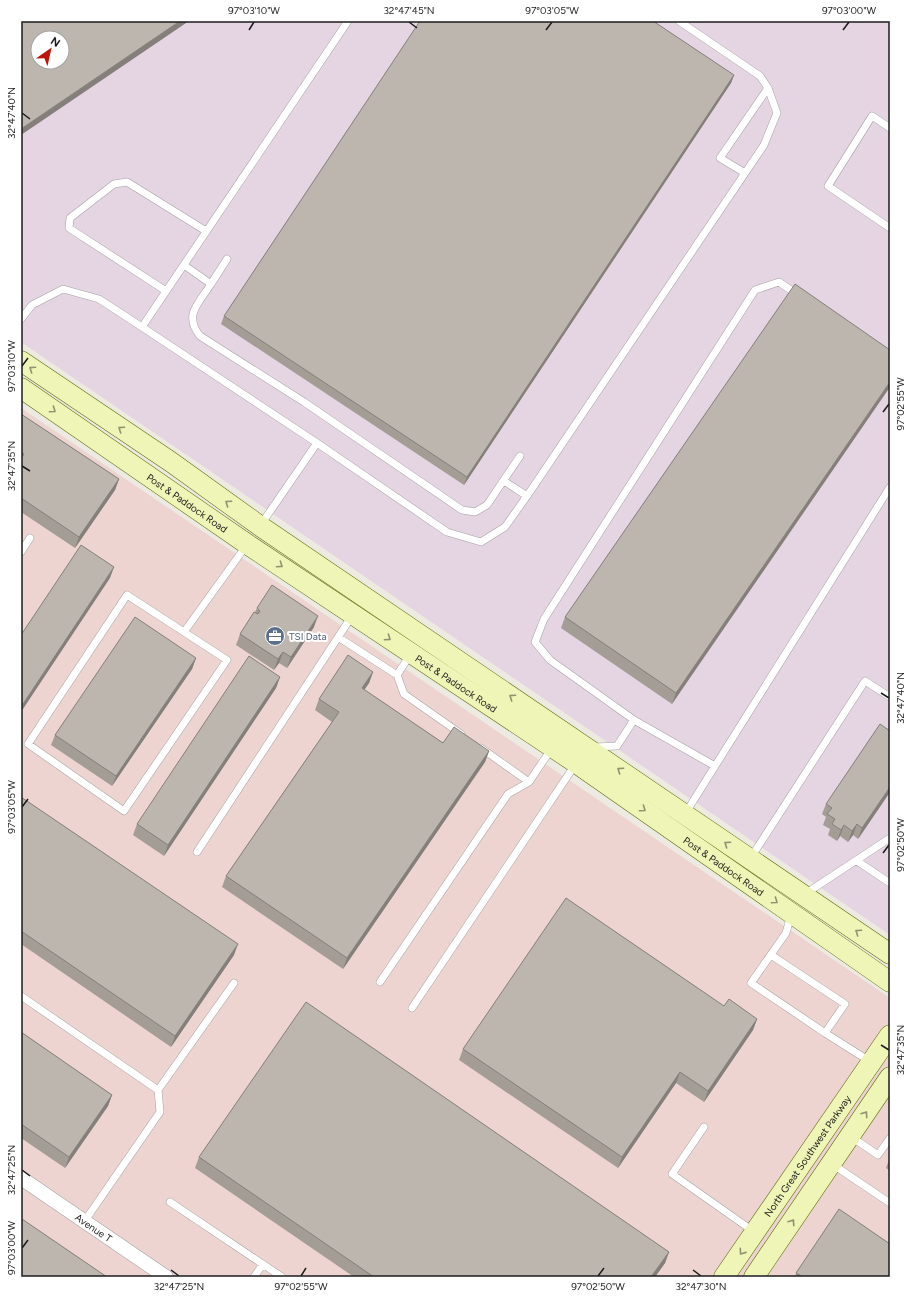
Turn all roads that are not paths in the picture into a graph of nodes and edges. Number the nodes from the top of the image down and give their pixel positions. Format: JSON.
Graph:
{"nodes":[{"id":1,"x":348,"y":21,"type":"edge"},
{"id":2,"x":679,"y":21,"type":"edge"},
{"id":3,"x":768,"y":88,"type":"junction"},
{"id":4,"x":890,"y":128,"type":"edge"},
{"id":5,"x":745,"y":173,"type":"junction"},
{"id":6,"x":890,"y":228,"type":"edge"},
{"id":7,"x":206,"y":232,"type":"junction"},
{"id":8,"x":227,"y":259,"type":"dead end"},
{"id":9,"x":184,"y":265,"type":"junction"},
{"id":10,"x":211,"y":284,"type":"junction"},
{"id":11,"x":166,"y":291,"type":"junction"},
{"id":12,"x":805,"y":300,"type":"edge"},
{"id":13,"x":21,"y":319,"type":"edge"},
{"id":14,"x":142,"y":327,"type":"junction"},
{"id":15,"x":21,"y":361,"type":"edge"},
{"id":16,"x":21,"y":388,"type":"edge"},
{"id":17,"x":317,"y":443,"type":"junction"},
{"id":18,"x":520,"y":456,"type":"dead end"},
{"id":19,"x":504,"y":481,"type":"junction"},
{"id":20,"x":890,"y":487,"type":"edge"},
{"id":21,"x":527,"y":496,"type":"junction"},
{"id":22,"x":260,"y":526,"type":"junction"},
{"id":23,"x":30,"y":538,"type":"dead end"},
{"id":24,"x":247,"y":544,"type":"junction"},
{"id":25,"x":21,"y":552,"type":"edge"},
{"id":26,"x":353,"y":614,"type":"junction"},
{"id":27,"x":184,"y":632,"type":"junction"},
{"id":28,"x":338,"y":637,"type":"junction"},
{"id":29,"x":411,"y":653,"type":"junction"},
{"id":30,"x":397,"y":675,"type":"junction"},
{"id":31,"x":890,"y":697,"type":"edge"},
{"id":32,"x":634,"y":720,"type":"junction"},
{"id":33,"x":553,"y":747,"type":"junction"},
{"id":34,"x":581,"y":755,"type":"junction"},
{"id":35,"x":715,"y":766,"type":"junction"},
{"id":36,"x":529,"y":782,"type":"junction"},
{"id":37,"x":685,"y":815,"type":"junction"},
{"id":38,"x":890,"y":838,"type":"edge"},
{"id":39,"x":198,"y":852,"type":"dead end"},
{"id":40,"x":750,"y":859,"type":"junction"},
{"id":41,"x":856,"y":861,"type":"junction"},
{"id":42,"x":890,"y":883,"type":"edge"},
{"id":43,"x":804,"y":895,"type":"junction"},
{"id":44,"x":792,"y":913,"type":"junction"},
{"id":45,"x":890,"y":954,"type":"edge"},
{"id":46,"x":772,"y":955,"type":"junction"},
{"id":47,"x":234,"y":982,"type":"dead end"},
{"id":48,"x":380,"y":982,"type":"dead end"},
{"id":49,"x":890,"y":982,"type":"edge"},
{"id":50,"x":21,"y":996,"type":"edge"},
{"id":51,"x":412,"y":1008,"type":"dead end"},
{"id":52,"x":825,"y":1033,"type":"junction"},
{"id":53,"x":890,"y":1035,"type":"edge"},
{"id":54,"x":871,"y":1062,"type":"junction"},
{"id":55,"x":890,"y":1077,"type":"edge"},
{"id":56,"x":158,"y":1090,"type":"junction"},
{"id":57,"x":704,"y":1127,"type":"dead end"},
{"id":58,"x":850,"y":1136,"type":"junction"},
{"id":59,"x":890,"y":1138,"type":"edge"},
{"id":60,"x":831,"y":1164,"type":"junction"},
{"id":61,"x":21,"y":1178,"type":"edge"},
{"id":62,"x":170,"y":1202,"type":"dead end"},
{"id":63,"x":890,"y":1203,"type":"edge"},
{"id":64,"x":84,"y":1222,"type":"junction"},
{"id":65,"x":755,"y":1232,"type":"junction"},
{"id":66,"x":775,"y":1246,"type":"junction"},
{"id":67,"x":263,"y":1264,"type":"junction"},
{"id":68,"x":166,"y":1277,"type":"edge"},
{"id":69,"x":254,"y":1277,"type":"edge"},
{"id":70,"x":282,"y":1277,"type":"edge"},
{"id":71,"x":724,"y":1277,"type":"edge"},
{"id":72,"x":754,"y":1277,"type":"edge"}],
"edges":[{"from":1,"to":7,"type":"lane"},
{"from":2,"to":3,"type":"lane"},
{"from":3,"to":5,"type":"lane"},
{"from":3,"to":5,"type":"lane"},
{"from":4,"to":6,"type":"lane"},
{"from":5,"to":21,"type":"lane"},
{"from":7,"to":9,"type":"lane"},
{"from":7,"to":11,"type":"lane"},
{"from":8,"to":10,"type":"lane"},
{"from":9,"to":10,"type":"lane"},
{"from":9,"to":11,"type":"lane"},
{"from":10,"to":19,"type":"lane"},
{"from":11,"to":14,"type":"lane"},
{"from":12,"to":32,"type":"lane"},
{"from":13,"to":14,"type":"lane"},
{"from":14,"to":17,"type":"lane"},
{"from":22,"to":15,"type":"street","name":"Post & Paddock Road","one_way":true},
{"from":16,"to":24,"type":"street","name":"Post & Paddock Road","one_way":true},
{"from":17,"to":21,"type":"lane"},
{"from":17,"to":22,"type":"lane"},
{"from":18,"to":19,"type":"lane"},
{"from":19,"to":21,"type":"lane"},
{"from":20,"to":35,"type":"lane"},
{"from":22,"to":24,"type":"street"},
{"from":34,"to":22,"type":"street","name":"Post & Paddock Road","one_way":true},
{"from":23,"to":25,"type":"lane"},
{"from":24,"to":26,"type":"street","name":"Post & Paddock Road","one_way":true},
{"from":24,"to":27,"type":"lane"},
{"from":26,"to":28,"type":"lane"},
{"from":26,"to":29,"type":"street","name":"Post & Paddock Road","one_way":true},
{"from":27,"to":27,"type":"lane"},
{"from":28,"to":30,"type":"lane"},
{"from":28,"to":39,"type":"lane"},
{"from":29,"to":30,"type":"lane"},
{"from":29,"to":33,"type":"street","name":"Post & Paddock Road"},
{"from":30,"to":36,"type":"lane"},
{"from":31,"to":40,"type":"lane"},
{"from":32,"to":34,"type":"lane"},
{"from":32,"to":35,"type":"lane"},
{"from":33,"to":34,"type":"street","name":"Post & Paddock Road"},
{"from":33,"to":36,"type":"lane"},
{"from":37,"to":34,"type":"street","name":"Post & Paddock Road","one_way":true},
{"from":34,"to":44,"type":"street","name":"Post & Paddock Road","one_way":true},
{"from":34,"to":51,"type":"lane"},
{"from":35,"to":37,"type":"lane"},
{"from":36,"to":48,"type":"lane"},
{"from":40,"to":37,"type":"street","name":"Post & Paddock Road","one_way":true},
{"from":38,"to":41,"type":"lane"},
{"from":40,"to":43,"type":"street","name":"Post & Paddock Road"},
{"from":41,"to":42,"type":"lane"},
{"from":41,"to":43,"type":"lane"},
{"from":43,"to":44,"type":"street"},
{"from":45,"to":43,"type":"street","name":"Post & Paddock Road","one_way":true},
{"from":44,"to":46,"type":"lane"},
{"from":44,"to":49,"type":"street","name":"Post & Paddock Road"},
{"from":46,"to":52,"type":"lane"},
{"from":46,"to":52,"type":"lane"},
{"from":47,"to":56,"type":"lane"},
{"from":50,"to":56,"type":"lane"},
{"from":52,"to":54,"type":"lane"},
{"from":53,"to":54,"type":"street","name":"North Great Southwest Parkway"},
{"from":54,"to":65,"type":"street","name":"North Great Southwest Parkway"},
{"from":58,"to":55,"type":"street","one_way":true},
{"from":56,"to":64,"type":"lane"},
{"from":57,"to":65,"type":"lane"},
{"from":58,"to":59,"type":"lane"},
{"from":58,"to":60,"type":"street"},
{"from":60,"to":63,"type":"lane"},
{"from":66,"to":60,"type":"street","one_way":true},
{"from":61,"to":64,"type":"street","name":"Avenue T"},
{"from":62,"to":67,"type":"lane"},
{"from":64,"to":68,"type":"street","name":"Avenue T"},
{"from":65,"to":66,"type":"street"},
{"from":65,"to":71,"type":"street","name":"North Great Southwest Parkway","one_way":true},
{"from":66,"to":72,"type":"street"},
{"from":67,"to":69,"type":"lane"},
{"from":67,"to":70,"type":"lane"}]}
